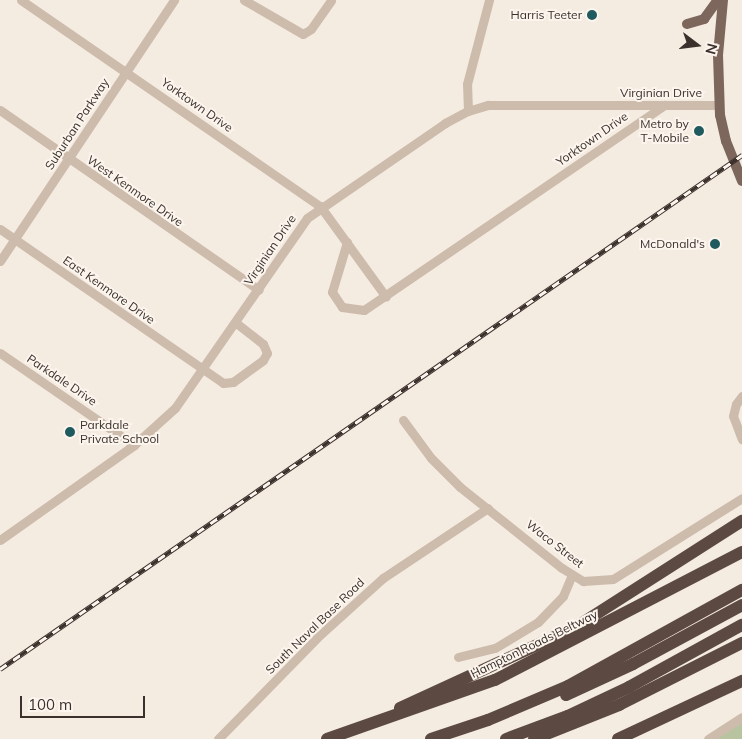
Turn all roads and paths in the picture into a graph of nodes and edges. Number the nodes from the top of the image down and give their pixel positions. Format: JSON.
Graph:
{"nodes":[{"id":1,"x":21,"y":0,"type":"edge"},
{"id":2,"x":174,"y":0,"type":"edge"},
{"id":3,"x":244,"y":0,"type":"edge"},
{"id":4,"x":331,"y":0,"type":"edge"},
{"id":5,"x":490,"y":0,"type":"edge"},
{"id":6,"x":718,"y":0,"type":"edge"},
{"id":7,"x":723,"y":0,"type":"edge"},
{"id":8,"x":687,"y":24,"type":"dead end"},
{"id":9,"x":126,"y":71,"type":"junction"},
{"id":10,"x":665,"y":105,"type":"junction"},
{"id":11,"x":719,"y":105,"type":"junction"},
{"id":12,"x":0,"y":110,"type":"edge"},
{"id":13,"x":468,"y":111,"type":"junction"},
{"id":14,"x":68,"y":160,"type":"junction"},
{"id":15,"x":742,"y":182,"type":"edge"},
{"id":16,"x":322,"y":208,"type":"junction"},
{"id":17,"x":0,"y":229,"type":"edge"},
{"id":18,"x":15,"y":240,"type":"junction"},
{"id":19,"x":347,"y":242,"type":"junction"},
{"id":20,"x":0,"y":262,"type":"edge"},
{"id":21,"x":259,"y":290,"type":"junction"},
{"id":22,"x":386,"y":297,"type":"junction"},
{"id":23,"x":236,"y":323,"type":"junction"},
{"id":24,"x":0,"y":353,"type":"edge"},
{"id":25,"x":203,"y":371,"type":"junction"},
{"id":26,"x":742,"y":396,"type":"edge"},
{"id":27,"x":403,"y":420,"type":"dead end"},
{"id":28,"x":742,"y":440,"type":"edge"},
{"id":29,"x":134,"y":445,"type":"junction"},
{"id":30,"x":742,"y":498,"type":"edge"},
{"id":31,"x":488,"y":508,"type":"junction"},
{"id":32,"x":742,"y":521,"type":"edge"},
{"id":33,"x":0,"y":540,"type":"edge"},
{"id":34,"x":742,"y":552,"type":"edge"},
{"id":35,"x":572,"y":575,"type":"junction"},
{"id":36,"x":742,"y":590,"type":"edge"},
{"id":37,"x":742,"y":605,"type":"edge"},
{"id":38,"x":742,"y":625,"type":"edge"},
{"id":39,"x":742,"y":643,"type":"edge"},
{"id":40,"x":458,"y":658,"type":"dead end"},
{"id":41,"x":742,"y":681,"type":"edge"},
{"id":42,"x":742,"y":717,"type":"edge"},
{"id":43,"x":350,"y":731,"type":"junction"},
{"id":44,"x":218,"y":739,"type":"edge"},
{"id":45,"x":327,"y":739,"type":"edge"},
{"id":46,"x":431,"y":739,"type":"edge"},
{"id":47,"x":450,"y":739,"type":"edge"},
{"id":48,"x":506,"y":739,"type":"edge"},
{"id":49,"x":534,"y":739,"type":"edge"},
{"id":50,"x":618,"y":739,"type":"edge"},
{"id":51,"x":708,"y":739,"type":"edge"}],
"edges":[{"from":1,"to":9,"type":"street","name":"Yorktown Drive"},
{"from":2,"to":9,"type":"street","name":"Suburban Parkway"},
{"from":3,"to":4,"type":"street"},
{"from":5,"to":13,"type":"street"},
{"from":6,"to":8,"type":"main road"},
{"from":7,"to":11,"type":"main road"},
{"from":9,"to":14,"type":"street","name":"Suburban Parkway"},
{"from":9,"to":16,"type":"street","name":"Yorktown Drive"},
{"from":10,"to":11,"type":"street","name":"Virginian Drive"},
{"from":10,"to":13,"type":"street","name":"Virginian Drive"},
{"from":10,"to":22,"type":"street","name":"Yorktown Drive"},
{"from":11,"to":15,"type":"main road"},
{"from":12,"to":14,"type":"street","name":"West Kenmore Drive"},
{"from":13,"to":16,"type":"street","name":"Virginian Drive"},
{"from":14,"to":18,"type":"street","name":"Suburban Parkway"},
{"from":14,"to":21,"type":"street","name":"West Kenmore Drive"},
{"from":16,"to":19,"type":"street","name":"Yorktown Drive"},
{"from":16,"to":21,"type":"street","name":"Virginian Drive"},
{"from":17,"to":18,"type":"street","name":"East Kenmore Drive"},
{"from":18,"to":20,"type":"street","name":"Suburban Parkway"},
{"from":18,"to":25,"type":"street","name":"East Kenmore Drive"},
{"from":19,"to":22,"type":"street","name":"Yorktown Drive"},
{"from":19,"to":22,"type":"street","name":"Yorktown Drive"},
{"from":21,"to":23,"type":"street","name":"Virginian Drive"},
{"from":23,"to":25,"type":"street","name":"Virginian Drive"},
{"from":23,"to":25,"type":"street","name":"East Kenmore Drive"},
{"from":24,"to":29,"type":"street","name":"Parkdale Drive"},
{"from":25,"to":29,"type":"street","name":"Virginian Drive"},
{"from":26,"to":28,"type":"street"},
{"from":27,"to":31,"type":"street","name":"Waco Street"},
{"from":29,"to":33,"type":"street","name":"Virginian Drive"},
{"from":30,"to":35,"type":"street","name":"Waco Street"},
{"from":31,"to":35,"type":"street","name":"Waco Street"},
{"from":31,"to":44,"type":"street","name":"South Naval Base Road"},
{"from":32,"to":43,"type":"highway"},
{"from":34,"to":43,"type":"highway","name":"Hampton Roads Beltway"},
{"from":35,"to":40,"type":"street"},
{"from":36,"to":46,"type":"highway"},
{"from":37,"to":47,"type":"highway"},
{"from":38,"to":48,"type":"highway"},
{"from":39,"to":49,"type":"highway"},
{"from":41,"to":50,"type":"highway"},
{"from":42,"to":51,"type":"street"},
{"from":43,"to":45,"type":"highway","name":"Hampton Roads Beltway"}]}
